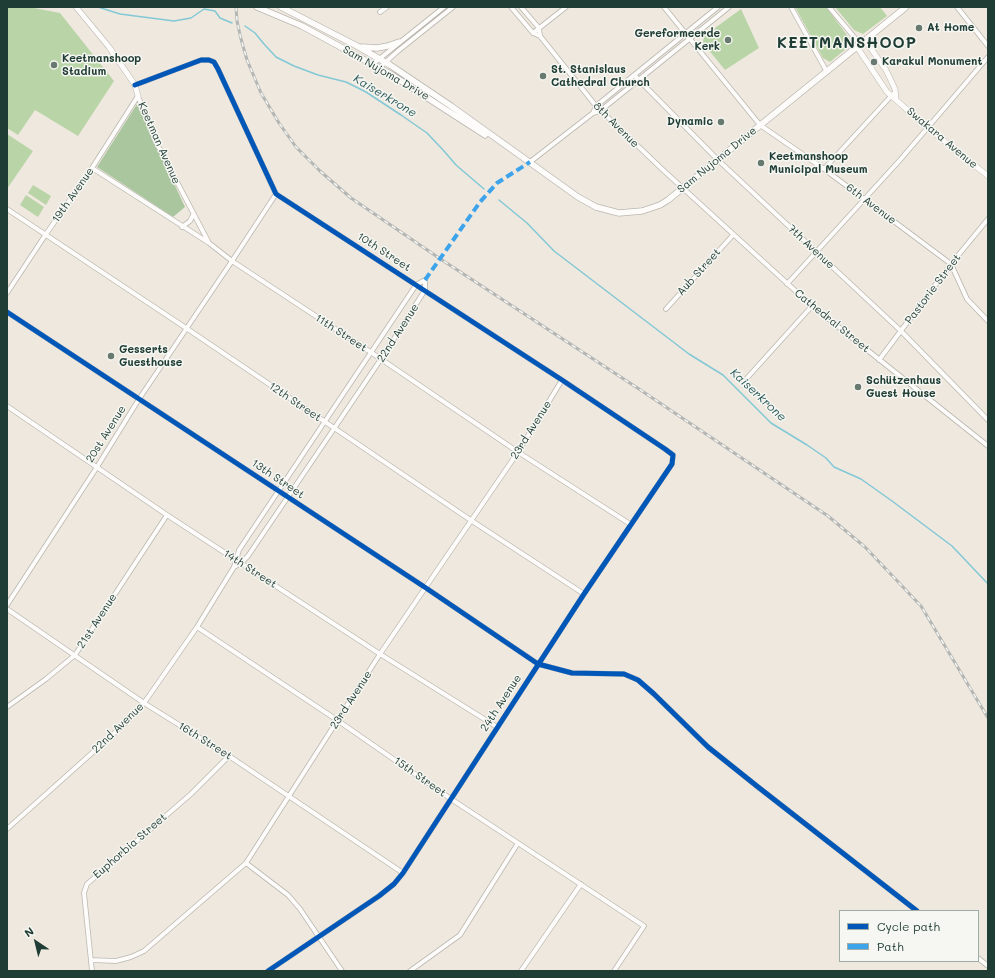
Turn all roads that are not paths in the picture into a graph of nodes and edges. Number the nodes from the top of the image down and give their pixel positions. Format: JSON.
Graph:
{"nodes":[{"id":1,"x":76,"y":7,"type":"edge"},
{"id":2,"x":257,"y":7,"type":"edge"},
{"id":3,"x":281,"y":7,"type":"edge"},
{"id":4,"x":386,"y":7,"type":"edge"},
{"id":5,"x":444,"y":7,"type":"edge"},
{"id":6,"x":453,"y":7,"type":"edge"},
{"id":7,"x":511,"y":7,"type":"edge"},
{"id":8,"x":522,"y":7,"type":"edge"},
{"id":9,"x":566,"y":7,"type":"edge"},
{"id":10,"x":664,"y":7,"type":"edge"},
{"id":11,"x":718,"y":7,"type":"edge"},
{"id":12,"x":729,"y":7,"type":"edge"},
{"id":13,"x":791,"y":7,"type":"edge"},
{"id":14,"x":829,"y":7,"type":"edge"},
{"id":15,"x":906,"y":7,"type":"edge"},
{"id":16,"x":956,"y":7,"type":"edge"},
{"id":17,"x":380,"y":12,"type":"dead end"},
{"id":18,"x":539,"y":28,"type":"junction"},
{"id":19,"x":533,"y":33,"type":"junction"},
{"id":20,"x":685,"y":34,"type":"junction"},
{"id":21,"x":540,"y":36,"type":"junction"},
{"id":22,"x":690,"y":39,"type":"junction"},
{"id":23,"x":399,"y":42,"type":"junction"},
{"id":24,"x":860,"y":44,"type":"junction"},
{"id":25,"x":358,"y":46,"type":"junction"},
{"id":26,"x":988,"y":46,"type":"edge"},
{"id":27,"x":988,"y":57,"type":"edge"},
{"id":28,"x":379,"y":59,"type":"junction"},
{"id":29,"x":385,"y":62,"type":"junction"},
{"id":30,"x":373,"y":64,"type":"junction"},
{"id":31,"x":379,"y":68,"type":"junction"},
{"id":32,"x":827,"y":72,"type":"junction"},
{"id":33,"x":634,"y":75,"type":"junction"},
{"id":34,"x":639,"y":80,"type":"junction"},
{"id":35,"x":134,"y":85,"type":"junction"},
{"id":36,"x":894,"y":95,"type":"junction"},
{"id":37,"x":138,"y":96,"type":"junction"},
{"id":38,"x":596,"y":106,"type":"junction"},
{"id":39,"x":600,"y":111,"type":"junction"},
{"id":40,"x":593,"y":113,"type":"junction"},
{"id":41,"x":760,"y":125,"type":"junction"},
{"id":42,"x":928,"y":128,"type":"junction"},
{"id":43,"x":510,"y":149,"type":"junction"},
{"id":44,"x":718,"y":160,"type":"junction"},
{"id":45,"x":530,"y":162,"type":"junction"},
{"id":46,"x":92,"y":168,"type":"junction"},
{"id":47,"x":824,"y":169,"type":"junction"},
{"id":48,"x":988,"y":176,"type":"edge"},
{"id":49,"x":682,"y":188,"type":"junction"},
{"id":50,"x":276,"y":194,"type":"junction"},
{"id":51,"x":865,"y":199,"type":"junction"},
{"id":52,"x":7,"y":209,"type":"edge"},
{"id":53,"x":193,"y":215,"type":"junction"},
{"id":54,"x":988,"y":219,"type":"edge"},
{"id":55,"x":182,"y":227,"type":"junction"},
{"id":56,"x":46,"y":234,"type":"junction"},
{"id":57,"x":733,"y":235,"type":"junction"},
{"id":58,"x":209,"y":243,"type":"junction"},
{"id":59,"x":817,"y":252,"type":"junction"},
{"id":60,"x":232,"y":261,"type":"junction"},
{"id":61,"x":951,"y":264,"type":"junction"},
{"id":62,"x":787,"y":284,"type":"junction"},
{"id":63,"x":416,"y":285,"type":"junction"},
{"id":64,"x":425,"y":290,"type":"junction"},
{"id":65,"x":7,"y":293,"type":"edge"},
{"id":66,"x":812,"y":306,"type":"junction"},
{"id":67,"x":666,"y":309,"type":"dead end"},
{"id":68,"x":7,"y":312,"type":"edge"},
{"id":69,"x":988,"y":321,"type":"edge"},
{"id":70,"x":186,"y":328,"type":"junction"},
{"id":71,"x":901,"y":331,"type":"junction"},
{"id":72,"x":372,"y":353,"type":"junction"},
{"id":73,"x":381,"y":359,"type":"junction"},
{"id":74,"x":879,"y":360,"type":"junction"},
{"id":75,"x":747,"y":378,"type":"dead end"},
{"id":76,"x":562,"y":380,"type":"junction"},
{"id":77,"x":139,"y":399,"type":"junction"},
{"id":78,"x":7,"y":406,"type":"edge"},
{"id":79,"x":988,"y":420,"type":"edge"},
{"id":80,"x":325,"y":422,"type":"junction"},
{"id":81,"x":334,"y":428,"type":"junction"},
{"id":82,"x":988,"y":446,"type":"edge"},
{"id":83,"x":518,"y":452,"type":"junction"},
{"id":84,"x":673,"y":455,"type":"joint"},
{"id":85,"x":97,"y":467,"type":"junction"},
{"id":86,"x":278,"y":491,"type":"junction"},
{"id":87,"x":287,"y":498,"type":"junction"},
{"id":88,"x":167,"y":515,"type":"junction"},
{"id":89,"x":472,"y":521,"type":"junction"},
{"id":90,"x":630,"y":524,"type":"junction"},
{"id":91,"x":236,"y":559,"type":"junction"},
{"id":92,"x":241,"y":563,"type":"junction"},
{"id":93,"x":234,"y":567,"type":"junction"},
{"id":94,"x":426,"y":588,"type":"junction"},
{"id":95,"x":584,"y":594,"type":"junction"},
{"id":96,"x":7,"y":606,"type":"edge"},
{"id":97,"x":7,"y":609,"type":"edge"},
{"id":98,"x":197,"y":627,"type":"junction"},
{"id":99,"x":380,"y":654,"type":"junction"},
{"id":100,"x":75,"y":655,"type":"junction"},
{"id":101,"x":538,"y":664,"type":"junction"},
{"id":102,"x":144,"y":703,"type":"junction"},
{"id":103,"x":7,"y":707,"type":"edge"},
{"id":104,"x":337,"y":720,"type":"junction"},
{"id":105,"x":497,"y":727,"type":"junction"},
{"id":106,"x":230,"y":756,"type":"junction"},
{"id":107,"x":289,"y":796,"type":"junction"},
{"id":108,"x":451,"y":799,"type":"junction"},
{"id":109,"x":7,"y":830,"type":"edge"},
{"id":110,"x":518,"y":843,"type":"junction"},
{"id":111,"x":246,"y":863,"type":"junction"},
{"id":112,"x":403,"y":873,"type":"junction"},
{"id":113,"x":581,"y":884,"type":"junction"},
{"id":114,"x":916,"y":910,"type":"edge"},
{"id":115,"x":319,"y":937,"type":"junction"},
{"id":116,"x":979,"y":959,"type":"edge"},
{"id":117,"x":91,"y":960,"type":"junction"},
{"id":118,"x":988,"y":966,"type":"edge"},
{"id":119,"x":92,"y":971,"type":"edge"},
{"id":120,"x":268,"y":971,"type":"edge"},
{"id":121,"x":342,"y":971,"type":"edge"},
{"id":122,"x":410,"y":971,"type":"edge"},
{"id":123,"x":521,"y":971,"type":"edge"},
{"id":124,"x":614,"y":971,"type":"edge"}],
"edges":[{"from":1,"to":35,"type":"street","name":"Keetman Avenue"},
{"from":2,"to":30,"type":"main road","name":"Sam Nujoma Drive"},
{"from":3,"to":25,"type":"main road","name":"Sam Nujoma Drive"},
{"from":4,"to":17,"type":"street"},
{"from":5,"to":23,"type":"street"},
{"from":6,"to":29,"type":"street"},
{"from":7,"to":19,"type":"street","name":"8th Avenue"},
{"from":8,"to":18,"type":"street"},
{"from":9,"to":18,"type":"street"},
{"from":10,"to":20,"type":"street","name":"6th Avenue"},
{"from":11,"to":20,"type":"street"},
{"from":12,"to":22,"type":"street"},
{"from":13,"to":32,"type":"street"},
{"from":14,"to":24,"type":"street"},
{"from":15,"to":24,"type":"main road","name":"Sam Nujoma Drive"},
{"from":16,"to":26,"type":"street"},
{"from":18,"to":19,"type":"street"},
{"from":18,"to":21,"type":"street"},
{"from":19,"to":21,"type":"street","name":"8th Avenue"},
{"from":20,"to":22,"type":"street","name":"6th Avenue"},
{"from":20,"to":33,"type":"street"},
{"from":21,"to":38,"type":"street","name":"8th Avenue"},
{"from":22,"to":34,"type":"street"},
{"from":22,"to":41,"type":"street","name":"6th Avenue"},
{"from":23,"to":25,"type":"main road"},
{"from":23,"to":28,"type":"street"},
{"from":24,"to":32,"type":"main road","name":"Sam Nujoma Drive"},
{"from":24,"to":36,"type":"street","name":"Swakara Avenue"},
{"from":24,"to":36,"type":"street","name":"Swakara Avenue"},
{"from":25,"to":28,"type":"main road","name":"Sam Nujoma Drive"},
{"from":27,"to":42,"type":"street"},
{"from":28,"to":29,"type":"main road","name":"Sam Nujoma Drive"},
{"from":28,"to":30,"type":"street"},
{"from":29,"to":31,"type":"street"},
{"from":29,"to":43,"type":"main road","name":"Sam Nujoma Drive"},
{"from":30,"to":31,"type":"main road","name":"Sam Nujoma Drive"},
{"from":31,"to":43,"type":"main road","name":"Sam Nujoma Drive"},
{"from":32,"to":41,"type":"main road","name":"Sam Nujoma Drive"},
{"from":33,"to":34,"type":"street","name":"7th Avenue"},
{"from":33,"to":38,"type":"street"},
{"from":34,"to":39,"type":"street"},
{"from":34,"to":44,"type":"street","name":"7th Avenue"},
{"from":35,"to":37,"type":"street","name":"Keetman Avenue"},
{"from":35,"to":50,"type":"street"},
{"from":36,"to":42,"type":"street","name":"Swakara Avenue"},
{"from":36,"to":47,"type":"street"},
{"from":37,"to":46,"type":"street","name":"19th Avenue"},
{"from":37,"to":53,"type":"street","name":"Keetman Avenue"},
{"from":38,"to":39,"type":"street","name":"8th Avenue"},
{"from":38,"to":40,"type":"street"},
{"from":39,"to":40,"type":"street"},
{"from":39,"to":49,"type":"street","name":"8th Avenue"},
{"from":40,"to":45,"type":"street"},
{"from":41,"to":44,"type":"main road","name":"Sam Nujoma Drive"},
{"from":41,"to":47,"type":"street","name":"6th Avenue"},
{"from":42,"to":48,"type":"street","name":"Swakara Avenue"},
{"from":42,"to":51,"type":"street"},
{"from":43,"to":45,"type":"main road","name":"Sam Nujoma Drive"},
{"from":44,"to":49,"type":"main road","name":"Sam Nujoma Drive"},
{"from":44,"to":59,"type":"street","name":"7th Avenue"},
{"from":45,"to":49,"type":"main road","name":"Sam Nujoma Drive"},
{"from":46,"to":55,"type":"street","name":"11th Street"},
{"from":46,"to":56,"type":"street","name":"19th Avenue"},
{"from":47,"to":51,"type":"street","name":"6th Avenue"},
{"from":49,"to":57,"type":"street","name":"Cathedral Street"},
{"from":50,"to":60,"type":"street","name":"20st Avenue"},
{"from":50,"to":63,"type":"street","name":"10th Street"},
{"from":51,"to":59,"type":"street"},
{"from":51,"to":61,"type":"street","name":"6th Avenue"},
{"from":52,"to":56,"type":"street","name":"12th Street"},
{"from":53,"to":55,"type":"street"},
{"from":53,"to":58,"type":"street","name":"Keetman Avenue"},
{"from":54,"to":61,"type":"street","name":"Pastorie Street"},
{"from":55,"to":58,"type":"street","name":"11th Street"},
{"from":56,"to":65,"type":"street","name":"19th Avenue"},
{"from":56,"to":70,"type":"street","name":"12th Street"},
{"from":57,"to":62,"type":"street","name":"Cathedral Street"},
{"from":57,"to":67,"type":"street","name":"Aub Street"},
{"from":58,"to":60,"type":"street","name":"11th Street"},
{"from":59,"to":62,"type":"street"},
{"from":59,"to":71,"type":"street","name":"7th Avenue"},
{"from":60,"to":70,"type":"street","name":"20st Avenue"},
{"from":60,"to":72,"type":"street","name":"11th Street"},
{"from":61,"to":69,"type":"street","name":"6th Avenue"},
{"from":61,"to":71,"type":"street","name":"Pastorie Street"},
{"from":62,"to":66,"type":"street","name":"Cathedral Street"},
{"from":63,"to":64,"type":"street","name":"10th Street"},
{"from":63,"to":64,"type":"street"},
{"from":63,"to":72,"type":"street","name":"22nd Avenue"},
{"from":64,"to":73,"type":"street","name":"22nd Avenue"},
{"from":64,"to":76,"type":"street","name":"10th Street"},
{"from":66,"to":74,"type":"street","name":"Cathedral Street"},
{"from":66,"to":75,"type":"street"},
{"from":68,"to":77,"type":"street","name":"13th Street"},
{"from":70,"to":77,"type":"street","name":"20st Avenue"},
{"from":70,"to":80,"type":"street","name":"12th Street"},
{"from":71,"to":74,"type":"street","name":"Pastorie Street"},
{"from":71,"to":79,"type":"street","name":"7th Avenue"},
{"from":72,"to":73,"type":"street","name":"11th Street"},
{"from":72,"to":80,"type":"street","name":"22nd Avenue"},
{"from":73,"to":81,"type":"street","name":"22nd Avenue"},
{"from":73,"to":83,"type":"street","name":"11th Street"},
{"from":74,"to":82,"type":"street","name":"Cathedral Street"},
{"from":76,"to":83,"type":"street","name":"23rd Avenue"},
{"from":76,"to":84,"type":"street","name":"10th Street"},
{"from":77,"to":85,"type":"street","name":"20st Avenue"},
{"from":77,"to":86,"type":"street","name":"13th Street"},
{"from":78,"to":85,"type":"street","name":"14th Street"},
{"from":80,"to":81,"type":"street","name":"12th Street"},
{"from":80,"to":86,"type":"street","name":"22nd Avenue"},
{"from":81,"to":87,"type":"street","name":"22nd Avenue"},
{"from":81,"to":89,"type":"street","name":"12th Street"},
{"from":83,"to":89,"type":"street","name":"23rd Avenue"},
{"from":83,"to":90,"type":"street","name":"11th Street"},
{"from":84,"to":90,"type":"street","name":"24th Avenue"},
{"from":85,"to":88,"type":"street","name":"14th Street"},
{"from":85,"to":96,"type":"street","name":"20st Avenue"},
{"from":86,"to":87,"type":"street","name":"13th Street"},
{"from":86,"to":91,"type":"street","name":"22nd Avenue"},
{"from":87,"to":92,"type":"street","name":"22nd Avenue"},
{"from":87,"to":94,"type":"street","name":"13th Street"},
{"from":88,"to":91,"type":"street","name":"14th Street"},
{"from":88,"to":100,"type":"street","name":"21st Avenue"},
{"from":89,"to":94,"type":"street","name":"23rd Avenue"},
{"from":89,"to":95,"type":"street","name":"12th Street"},
{"from":90,"to":95,"type":"street","name":"24th Avenue"},
{"from":91,"to":92,"type":"street","name":"14th Street"},
{"from":91,"to":93,"type":"street","name":"22nd Avenue"},
{"from":92,"to":93,"type":"street","name":"22nd Avenue"},
{"from":92,"to":99,"type":"street","name":"14th Street"},
{"from":93,"to":98,"type":"street","name":"22nd Avenue"},
{"from":94,"to":99,"type":"street","name":"23rd Avenue"},
{"from":94,"to":101,"type":"street","name":"13th Street"},
{"from":95,"to":101,"type":"street","name":"24th Avenue"},
{"from":97,"to":100,"type":"street","name":"16th Street"},
{"from":98,"to":102,"type":"street","name":"22nd Avenue"},
{"from":98,"to":104,"type":"street","name":"15th Street"},
{"from":99,"to":104,"type":"street","name":"23rd Avenue"},
{"from":99,"to":105,"type":"street","name":"14th Street"},
{"from":100,"to":102,"type":"street","name":"16th Street"},
{"from":100,"to":103,"type":"street","name":"21st Avenue"},
{"from":101,"to":105,"type":"street","name":"24th Avenue"},
{"from":101,"to":114,"type":"street","name":"13th Street"},
{"from":102,"to":106,"type":"street","name":"16th Street"},
{"from":102,"to":109,"type":"street","name":"22nd Avenue"},
{"from":104,"to":107,"type":"street","name":"23rd Avenue"},
{"from":104,"to":108,"type":"street","name":"15th Street"},
{"from":105,"to":108,"type":"street","name":"24th Avenue"},
{"from":106,"to":107,"type":"street","name":"16th Street"},
{"from":106,"to":117,"type":"street","name":"Euphorbia Street"},
{"from":107,"to":111,"type":"street","name":"23rd Avenue"},
{"from":107,"to":112,"type":"street","name":"16th Street"},
{"from":108,"to":110,"type":"street","name":"15th Street"},
{"from":108,"to":112,"type":"street","name":"24th Avenue"},
{"from":110,"to":113,"type":"street","name":"15th Street"},
{"from":110,"to":122,"type":"street"},
{"from":111,"to":115,"type":"street"},
{"from":111,"to":117,"type":"street","name":"23rd Avenue"},
{"from":112,"to":115,"type":"street","name":"24th Avenue"},
{"from":113,"to":123,"type":"street"},
{"from":113,"to":124,"type":"street","name":"15th Street"},
{"from":115,"to":120,"type":"street","name":"24th Avenue"},
{"from":115,"to":121,"type":"street"},
{"from":116,"to":118,"type":"street"},
{"from":117,"to":119,"type":"street","name":"Euphorbia Street"}]}
